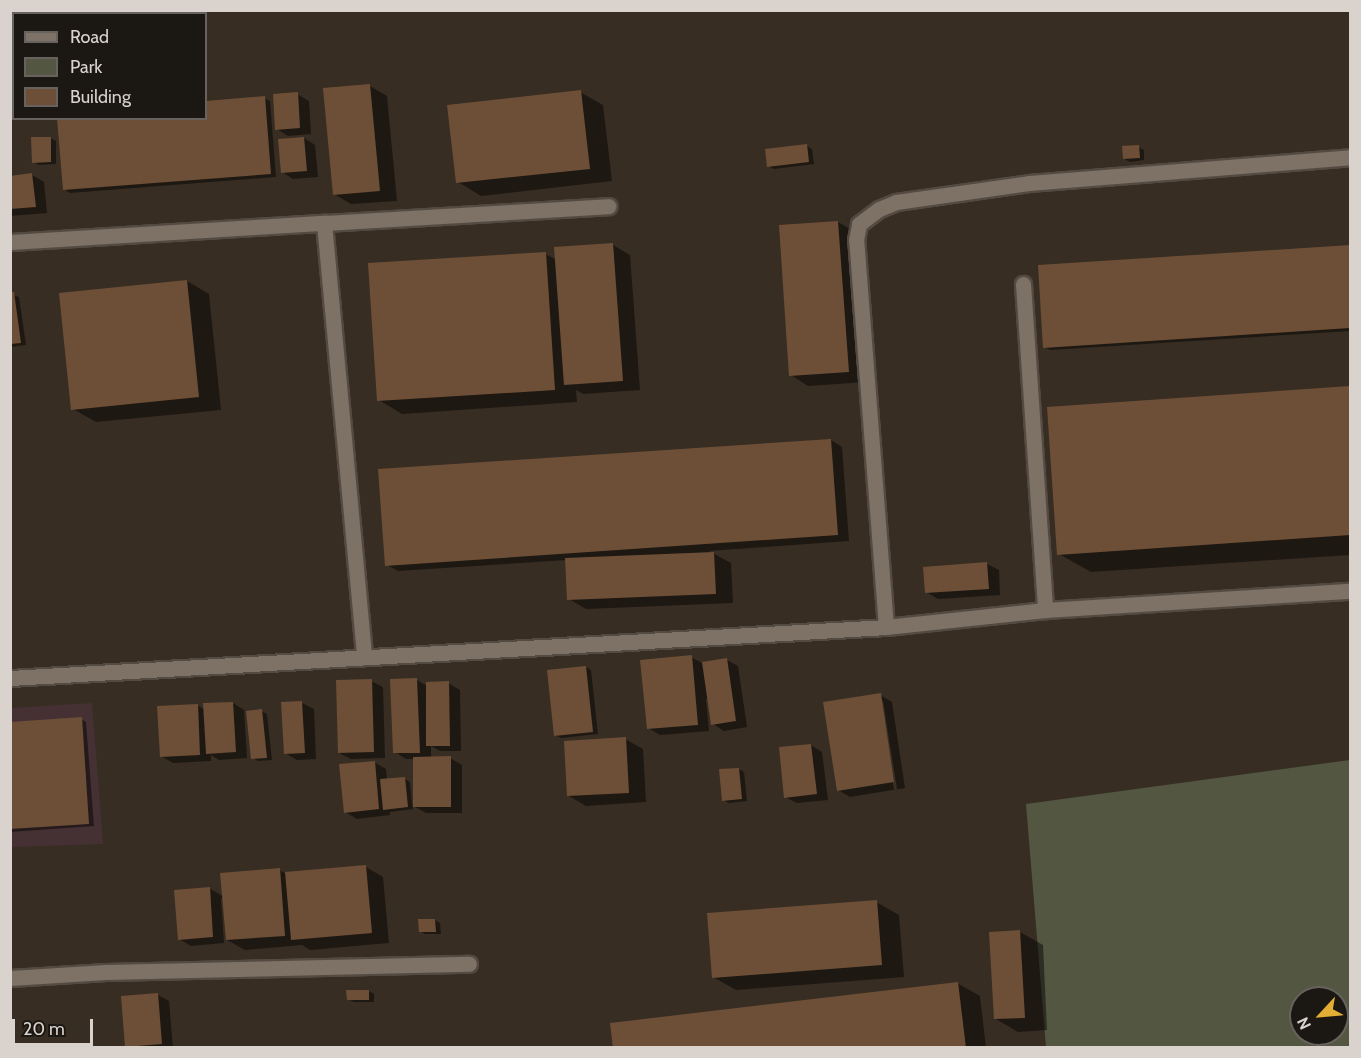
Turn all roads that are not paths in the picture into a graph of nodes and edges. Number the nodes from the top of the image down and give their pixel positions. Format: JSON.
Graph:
{"nodes":[{"id":1,"x":1350,"y":158,"type":"edge"},
{"id":2,"x":608,"y":206,"type":"dead end"},
{"id":3,"x":324,"y":224,"type":"junction"},
{"id":4,"x":10,"y":242,"type":"edge"},
{"id":5,"x":1023,"y":284,"type":"dead end"},
{"id":6,"x":1350,"y":591,"type":"edge"},
{"id":7,"x":1045,"y":610,"type":"junction"},
{"id":8,"x":886,"y":627,"type":"junction"},
{"id":9,"x":364,"y":657,"type":"junction"},
{"id":10,"x":10,"y":678,"type":"edge"},
{"id":11,"x":469,"y":964,"type":"dead end"},
{"id":12,"x":10,"y":978,"type":"edge"}],
"edges":[{"from":1,"to":8,"type":"street"},
{"from":2,"to":3,"type":"street"},
{"from":3,"to":4,"type":"street"},
{"from":3,"to":9,"type":"street"},
{"from":5,"to":7,"type":"street"},
{"from":6,"to":7,"type":"street"},
{"from":7,"to":8,"type":"street"},
{"from":8,"to":9,"type":"street"},
{"from":9,"to":10,"type":"street"},
{"from":11,"to":12,"type":"street"}]}
